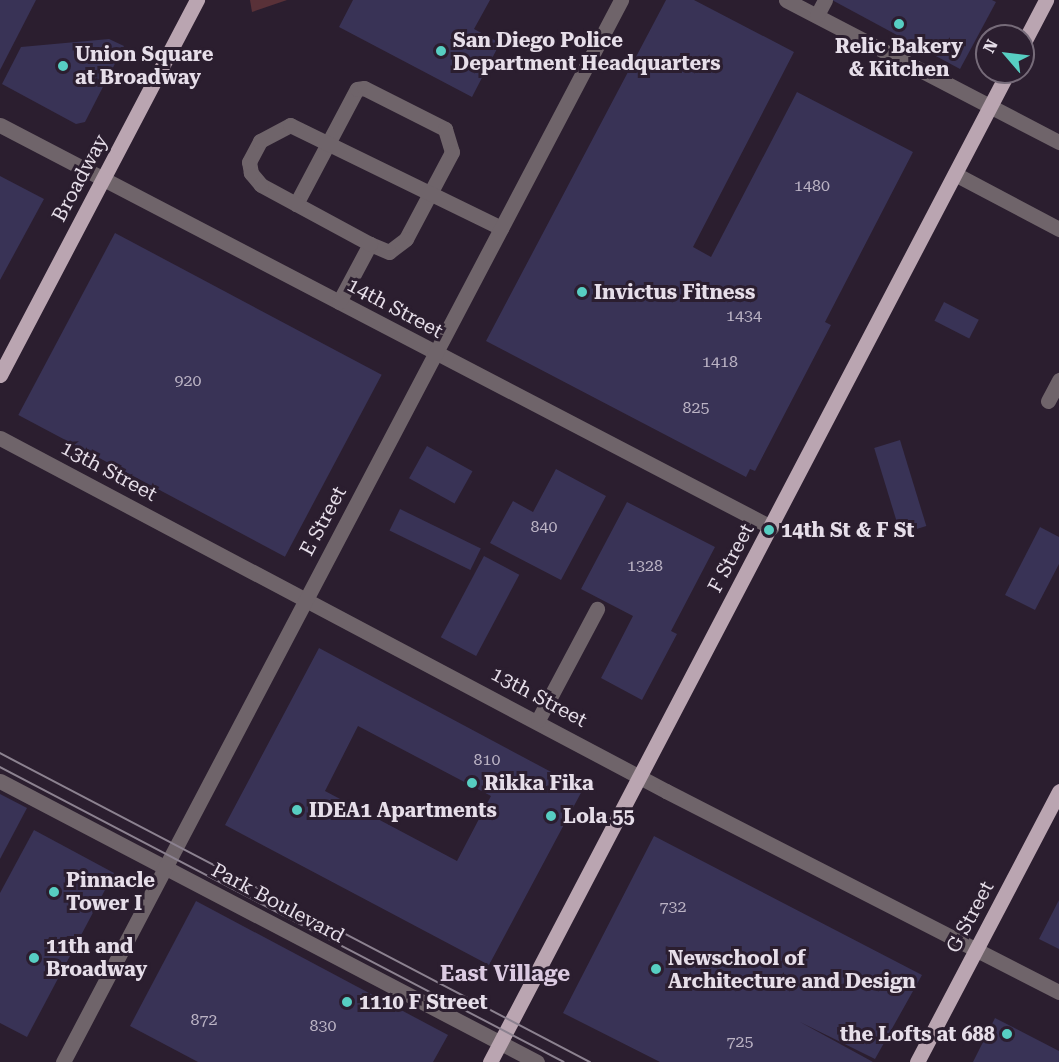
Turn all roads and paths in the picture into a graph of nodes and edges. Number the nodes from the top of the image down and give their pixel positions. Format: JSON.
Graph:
{"nodes":[{"id":1,"x":197,"y":0,"type":"edge"},
{"id":2,"x":621,"y":0,"type":"edge"},
{"id":3,"x":786,"y":0,"type":"edge"},
{"id":4,"x":825,"y":0,"type":"edge"},
{"id":5,"x":1046,"y":0,"type":"edge"},
{"id":6,"x":817,"y":15,"type":"junction"},
{"id":7,"x":1033,"y":24,"type":"edge"},
{"id":8,"x":1002,"y":84,"type":"edge"},
{"id":9,"x":990,"y":106,"type":"junction"},
{"id":10,"x":0,"y":125,"type":"edge"},
{"id":11,"x":1059,"y":142,"type":"edge"},
{"id":12,"x":326,"y":143,"type":"junction"},
{"id":13,"x":955,"y":174,"type":"junction"},
{"id":14,"x":103,"y":179,"type":"junction"},
{"id":15,"x":433,"y":195,"type":"junction"},
{"id":16,"x":296,"y":204,"type":"junction"},
{"id":17,"x":501,"y":228,"type":"junction"},
{"id":18,"x":1059,"y":229,"type":"edge"},
{"id":19,"x":370,"y":244,"type":"junction"},
{"id":20,"x":339,"y":302,"type":"junction"},
{"id":21,"x":436,"y":352,"type":"junction"},
{"id":22,"x":0,"y":375,"type":"edge"},
{"id":23,"x":1059,"y":380,"type":"edge"},
{"id":24,"x":1048,"y":401,"type":"dead end"},
{"id":25,"x":0,"y":438,"type":"edge"},
{"id":26,"x":771,"y":527,"type":"junction"},
{"id":27,"x":306,"y":598,"type":"junction"},
{"id":28,"x":597,"y":609,"type":"dead end"},
{"id":29,"x":538,"y":720,"type":"junction"},
{"id":30,"x":641,"y":775,"type":"junction"},
{"id":31,"x":0,"y":781,"type":"edge"},
{"id":32,"x":1059,"y":791,"type":"edge"},
{"id":33,"x":165,"y":867,"type":"junction"},
{"id":34,"x":977,"y":949,"type":"junction"},
{"id":35,"x":1059,"y":992,"type":"edge"},
{"id":36,"x":500,"y":1042,"type":"junction"},
{"id":37,"x":63,"y":1062,"type":"edge"},
{"id":38,"x":490,"y":1062,"type":"edge"},
{"id":39,"x":537,"y":1062,"type":"edge"},
{"id":40,"x":917,"y":1062,"type":"edge"}],
"edges":[{"from":1,"to":14,"type":"main road","name":"Broadway"},
{"from":2,"to":17,"type":"street","name":"E Street"},
{"from":3,"to":6,"type":"street"},
{"from":4,"to":6,"type":"street"},
{"from":5,"to":7,"type":"main road"},
{"from":6,"to":9,"type":"street"},
{"from":8,"to":9,"type":"main road","name":"F Street"},
{"from":9,"to":11,"type":"street"},
{"from":9,"to":13,"type":"main road","name":"F Street"},
{"from":10,"to":14,"type":"street","name":"14th Street"},
{"from":12,"to":15,"type":"street"},
{"from":12,"to":15,"type":"street"},
{"from":12,"to":16,"type":"street"},
{"from":12,"to":16,"type":"street"},
{"from":13,"to":18,"type":"street"},
{"from":13,"to":26,"type":"main road","name":"F Street"},
{"from":14,"to":20,"type":"street","name":"14th Street"},
{"from":14,"to":22,"type":"main road","name":"Broadway"},
{"from":15,"to":17,"type":"street"},
{"from":15,"to":19,"type":"street"},
{"from":16,"to":19,"type":"street"},
{"from":17,"to":21,"type":"street","name":"E Street"},
{"from":19,"to":20,"type":"street"},
{"from":20,"to":21,"type":"street","name":"14th Street"},
{"from":21,"to":26,"type":"street","name":"14th Street"},
{"from":21,"to":27,"type":"street","name":"E Street"},
{"from":23,"to":24,"type":"street"},
{"from":25,"to":27,"type":"street","name":"13th Street"},
{"from":26,"to":30,"type":"main road","name":"F Street"},
{"from":27,"to":29,"type":"street","name":"13th Street"},
{"from":27,"to":33,"type":"street","name":"E Street"},
{"from":28,"to":29,"type":"street"},
{"from":29,"to":30,"type":"street","name":"13th Street"},
{"from":30,"to":34,"type":"street","name":"13th Street"},
{"from":30,"to":36,"type":"main road","name":"F Street"},
{"from":31,"to":33,"type":"street","name":"Park Boulevard"},
{"from":32,"to":34,"type":"main road","name":"G Street"},
{"from":33,"to":36,"type":"street","name":"Park Boulevard"},
{"from":33,"to":37,"type":"street","name":"E Street"},
{"from":34,"to":35,"type":"street","name":"13th Street"},
{"from":34,"to":40,"type":"main road","name":"G Street"},
{"from":36,"to":38,"type":"main road","name":"F Street"},
{"from":36,"to":39,"type":"street","name":"Park Boulevard"}]}
